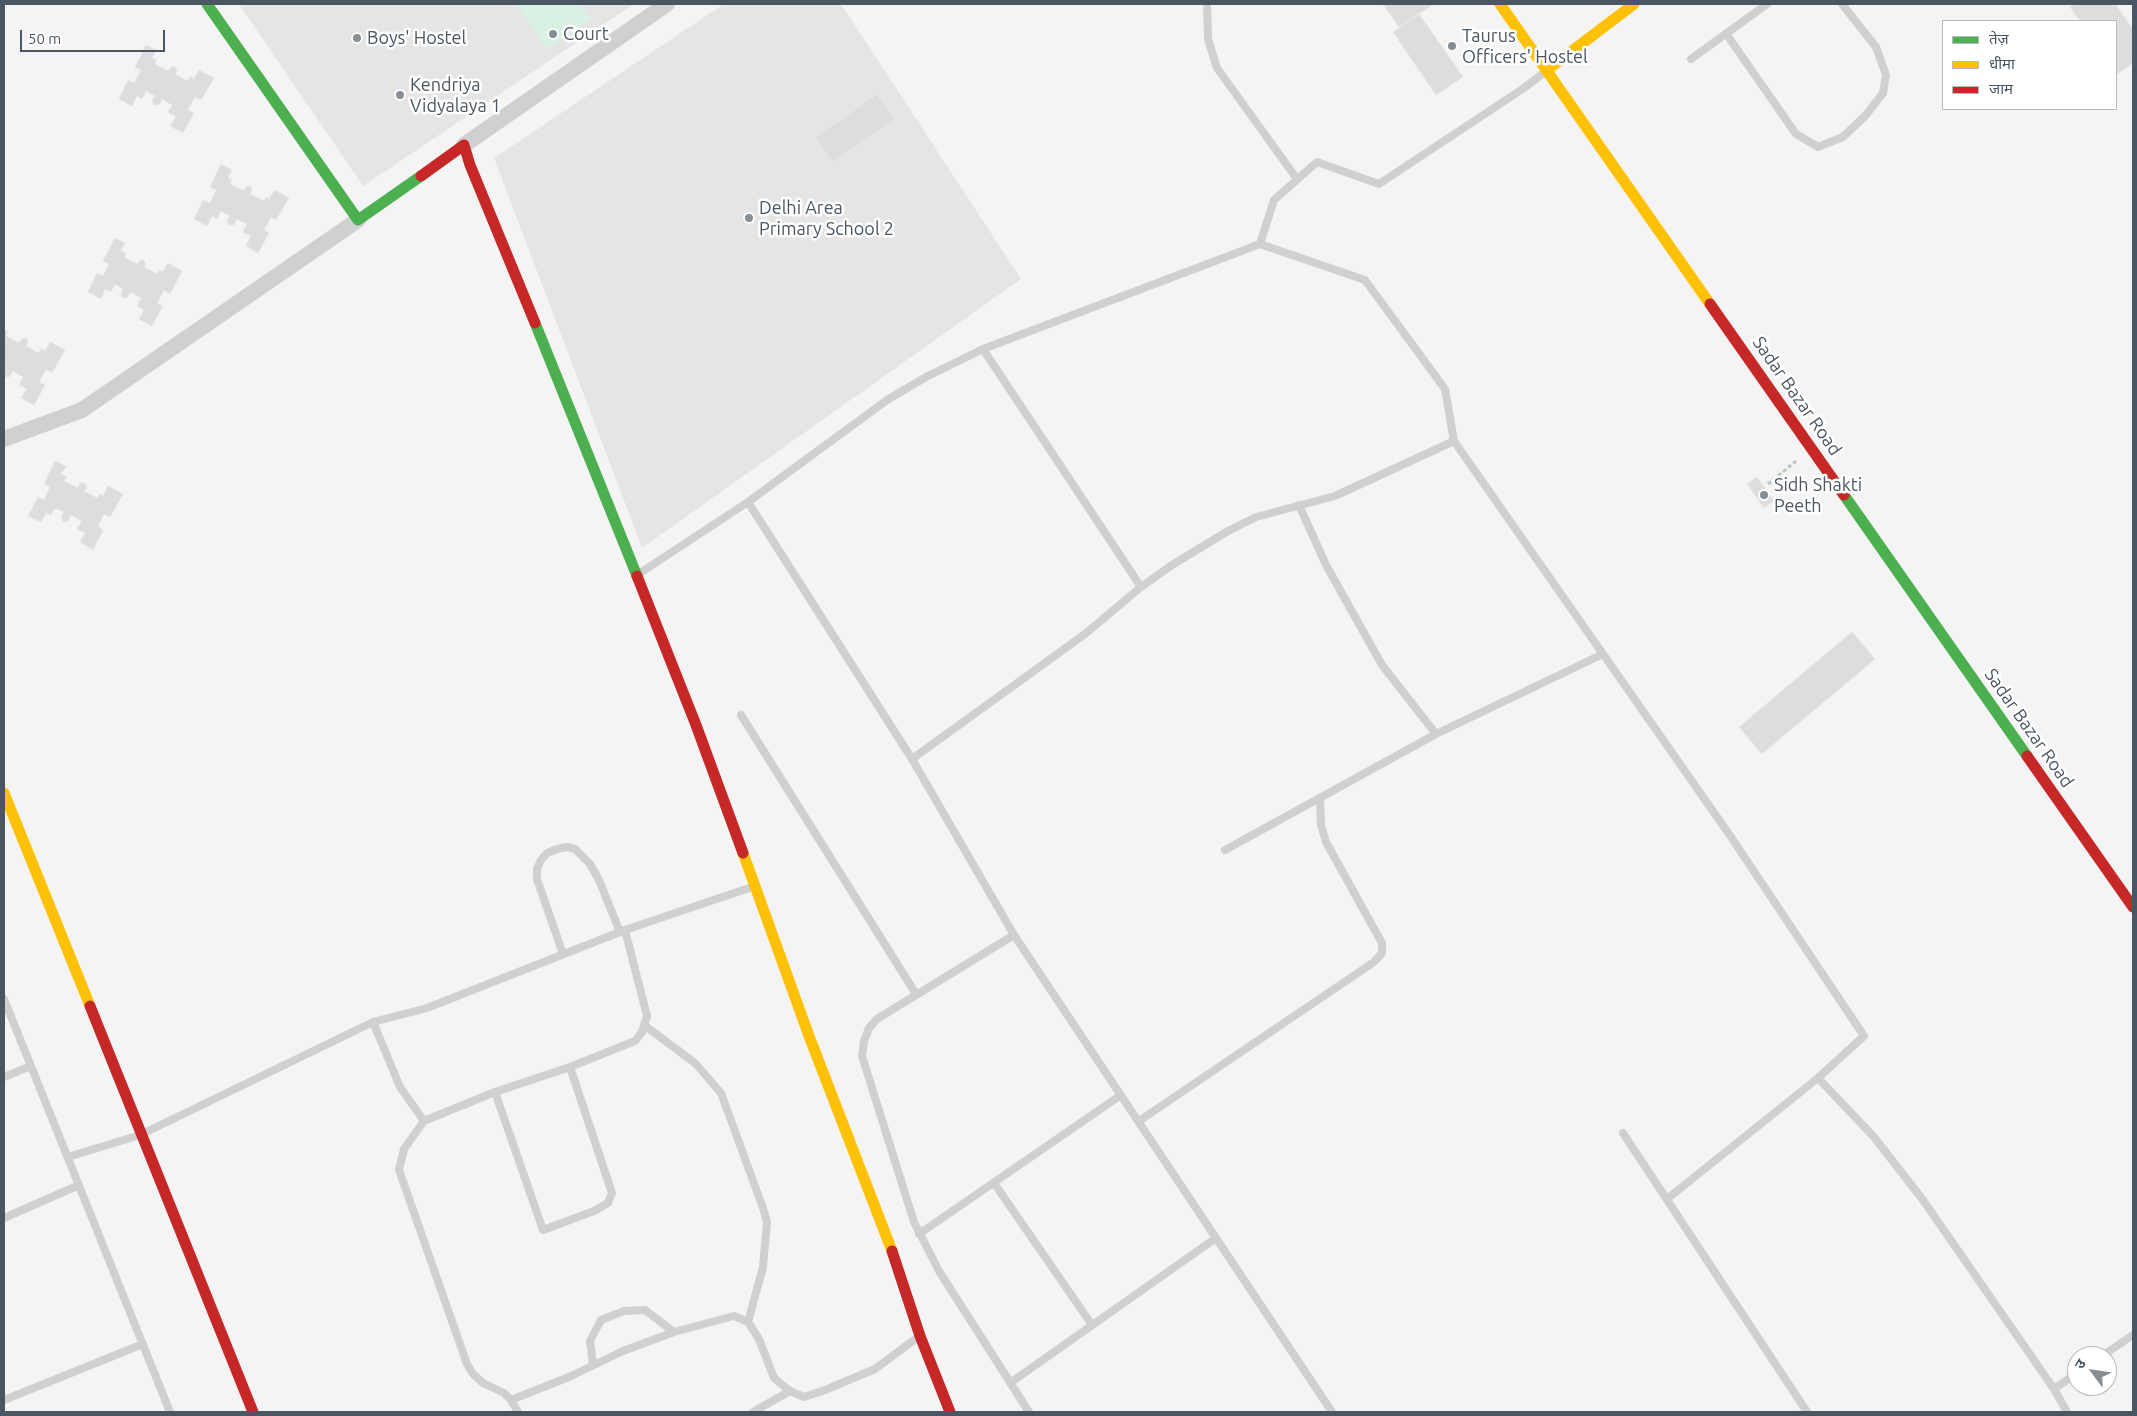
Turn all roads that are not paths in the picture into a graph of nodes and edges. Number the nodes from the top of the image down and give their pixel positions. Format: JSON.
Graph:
{"nodes":[{"id":1,"x":207,"y":4,"type":"edge"},
{"id":2,"x":667,"y":4,"type":"edge"},
{"id":3,"x":1207,"y":4,"type":"edge"},
{"id":4,"x":1500,"y":4,"type":"edge"},
{"id":5,"x":1634,"y":4,"type":"edge"},
{"id":6,"x":1767,"y":4,"type":"edge"},
{"id":7,"x":1842,"y":4,"type":"edge"},
{"id":8,"x":1726,"y":35,"type":"junction"},
{"id":9,"x":1691,"y":59,"type":"dead end"},
{"id":10,"x":1547,"y":70,"type":"junction"},
{"id":11,"x":464,"y":145,"type":"junction"},
{"id":12,"x":1298,"y":179,"type":"junction"},
{"id":13,"x":358,"y":220,"type":"junction"},
{"id":14,"x":1260,"y":244,"type":"junction"},
{"id":15,"x":983,"y":349,"type":"junction"},
{"id":16,"x":4,"y":439,"type":"edge"},
{"id":17,"x":1454,"y":441,"type":"junction"},
{"id":18,"x":748,"y":502,"type":"junction"},
{"id":19,"x":1299,"y":505,"type":"junction"},
{"id":20,"x":636,"y":576,"type":"junction"},
{"id":21,"x":1141,"y":588,"type":"junction"},
{"id":22,"x":1603,"y":654,"type":"junction"},
{"id":23,"x":741,"y":715,"type":"dead end"},
{"id":24,"x":1436,"y":734,"type":"junction"},
{"id":25,"x":912,"y":759,"type":"junction"},
{"id":26,"x":4,"y":793,"type":"edge"},
{"id":27,"x":1320,"y":798,"type":"junction"},
{"id":28,"x":1225,"y":850,"type":"dead end"},
{"id":29,"x":754,"y":887,"type":"junction"},
{"id":30,"x":2133,"y":908,"type":"edge"},
{"id":31,"x":622,"y":931,"type":"junction"},
{"id":32,"x":1014,"y":935,"type":"junction"},
{"id":33,"x":562,"y":954,"type":"junction"},
{"id":34,"x":916,"y":994,"type":"junction"},
{"id":35,"x":4,"y":999,"type":"edge"},
{"id":36,"x":373,"y":1022,"type":"junction"},
{"id":37,"x":644,"y":1025,"type":"junction"},
{"id":38,"x":31,"y":1066,"type":"junction"},
{"id":39,"x":570,"y":1067,"type":"junction"},
{"id":40,"x":4,"y":1077,"type":"edge"},
{"id":41,"x":1818,"y":1078,"type":"junction"},
{"id":42,"x":495,"y":1092,"type":"junction"},
{"id":43,"x":1121,"y":1095,"type":"junction"},
{"id":44,"x":424,"y":1121,"type":"junction"},
{"id":45,"x":1139,"y":1121,"type":"junction"},
{"id":46,"x":1623,"y":1133,"type":"dead end"},
{"id":47,"x":140,"y":1135,"type":"junction"},
{"id":48,"x":68,"y":1157,"type":"junction"},
{"id":49,"x":994,"y":1183,"type":"junction"},
{"id":50,"x":79,"y":1185,"type":"junction"},
{"id":51,"x":1667,"y":1199,"type":"junction"},
{"id":52,"x":4,"y":1218,"type":"edge"},
{"id":53,"x":919,"y":1234,"type":"junction"},
{"id":54,"x":1216,"y":1238,"type":"junction"},
{"id":55,"x":748,"y":1322,"type":"junction"},
{"id":56,"x":1092,"y":1325,"type":"junction"},
{"id":57,"x":674,"y":1332,"type":"junction"},
{"id":58,"x":2133,"y":1335,"type":"edge"},
{"id":59,"x":920,"y":1336,"type":"junction"},
{"id":60,"x":143,"y":1344,"type":"junction"},
{"id":61,"x":2117,"y":1346,"type":"edge"},
{"id":62,"x":592,"y":1365,"type":"junction"},
{"id":63,"x":2067,"y":1380,"type":"edge"},
{"id":64,"x":1010,"y":1383,"type":"junction"},
{"id":65,"x":2054,"y":1389,"type":"junction"},
{"id":66,"x":790,"y":1392,"type":"junction"},
{"id":67,"x":4,"y":1400,"type":"edge"},
{"id":68,"x":512,"y":1400,"type":"junction"},
{"id":69,"x":170,"y":1412,"type":"edge"},
{"id":70,"x":253,"y":1412,"type":"edge"},
{"id":71,"x":518,"y":1412,"type":"edge"},
{"id":72,"x":753,"y":1412,"type":"edge"},
{"id":73,"x":950,"y":1412,"type":"edge"},
{"id":74,"x":1029,"y":1412,"type":"edge"},
{"id":75,"x":1332,"y":1412,"type":"edge"},
{"id":76,"x":1807,"y":1412,"type":"edge"},
{"id":77,"x":2067,"y":1412,"type":"edge"}],
"edges":[{"from":1,"to":13,"type":"street"},
{"from":2,"to":11,"type":"street"},
{"from":3,"to":12,"type":"lane"},
{"from":4,"to":10,"type":"street","name":"Sadar Bazar Road"},
{"from":5,"to":10,"type":"street"},
{"from":6,"to":8,"type":"lane"},
{"from":7,"to":8,"type":"lane"},
{"from":8,"to":9,"type":"lane"},
{"from":10,"to":12,"type":"lane"},
{"from":10,"to":30,"type":"street","name":"Sadar Bazar Road"},
{"from":11,"to":13,"type":"street"},
{"from":11,"to":20,"type":"street"},
{"from":12,"to":14,"type":"lane"},
{"from":13,"to":16,"type":"street"},
{"from":14,"to":15,"type":"lane"},
{"from":14,"to":17,"type":"lane"},
{"from":15,"to":18,"type":"lane"},
{"from":15,"to":21,"type":"lane"},
{"from":17,"to":19,"type":"lane"},
{"from":17,"to":22,"type":"lane"},
{"from":18,"to":20,"type":"lane"},
{"from":18,"to":25,"type":"lane"},
{"from":19,"to":21,"type":"lane"},
{"from":19,"to":24,"type":"lane"},
{"from":20,"to":29,"type":"street"},
{"from":21,"to":25,"type":"lane"},
{"from":22,"to":24,"type":"lane"},
{"from":22,"to":41,"type":"lane"},
{"from":23,"to":34,"type":"lane"},
{"from":24,"to":27,"type":"lane"},
{"from":25,"to":32,"type":"lane"},
{"from":26,"to":47,"type":"street"},
{"from":27,"to":28,"type":"lane"},
{"from":27,"to":45,"type":"lane"},
{"from":29,"to":31,"type":"lane"},
{"from":29,"to":59,"type":"street"},
{"from":31,"to":33,"type":"lane"},
{"from":31,"to":33,"type":"lane"},
{"from":31,"to":37,"type":"lane"},
{"from":32,"to":34,"type":"lane"},
{"from":32,"to":43,"type":"lane"},
{"from":33,"to":36,"type":"lane"},
{"from":34,"to":53,"type":"lane"},
{"from":35,"to":38,"type":"lane"},
{"from":36,"to":44,"type":"lane"},
{"from":36,"to":47,"type":"lane"},
{"from":37,"to":39,"type":"lane"},
{"from":37,"to":55,"type":"lane"},
{"from":38,"to":40,"type":"lane"},
{"from":38,"to":48,"type":"lane"},
{"from":39,"to":42,"type":"lane"},
{"from":39,"to":42,"type":"lane"},
{"from":41,"to":51,"type":"lane"},
{"from":41,"to":65,"type":"lane"},
{"from":42,"to":44,"type":"lane"},
{"from":43,"to":45,"type":"lane"},
{"from":43,"to":49,"type":"lane"},
{"from":44,"to":68,"type":"lane"},
{"from":45,"to":54,"type":"lane"},
{"from":46,"to":51,"type":"lane"},
{"from":47,"to":48,"type":"lane"},
{"from":47,"to":70,"type":"street"},
{"from":48,"to":50,"type":"lane"},
{"from":49,"to":53,"type":"lane"},
{"from":49,"to":56,"type":"lane"},
{"from":50,"to":52,"type":"lane"},
{"from":50,"to":60,"type":"lane"},
{"from":51,"to":76,"type":"lane"},
{"from":53,"to":64,"type":"lane"},
{"from":54,"to":56,"type":"lane"},
{"from":54,"to":75,"type":"lane"},
{"from":55,"to":57,"type":"lane"},
{"from":55,"to":66,"type":"lane"},
{"from":56,"to":64,"type":"lane"},
{"from":57,"to":62,"type":"lane"},
{"from":57,"to":62,"type":"lane"},
{"from":58,"to":61,"type":"lane"},
{"from":59,"to":66,"type":"lane"},
{"from":59,"to":73,"type":"street"},
{"from":60,"to":67,"type":"lane"},
{"from":60,"to":69,"type":"lane"},
{"from":62,"to":68,"type":"lane"},
{"from":63,"to":65,"type":"lane"},
{"from":64,"to":74,"type":"lane"},
{"from":65,"to":77,"type":"lane"},
{"from":66,"to":72,"type":"lane"},
{"from":68,"to":71,"type":"lane"}]}
